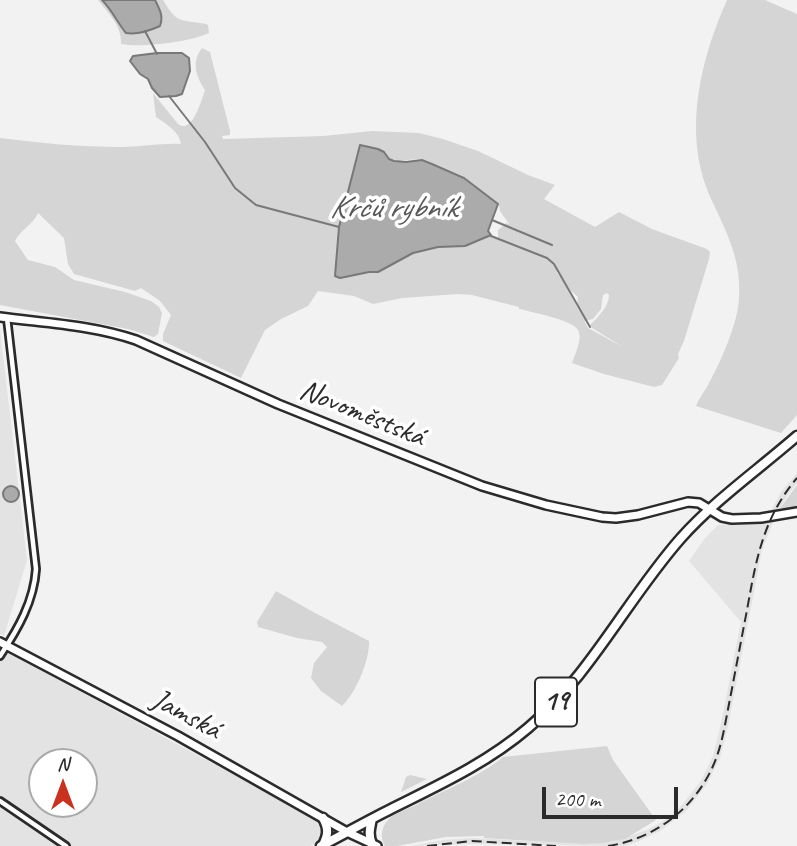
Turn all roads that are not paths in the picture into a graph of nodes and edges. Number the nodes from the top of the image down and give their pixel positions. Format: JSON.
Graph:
{"nodes":[{"id":1,"x":4,"y":318,"type":"edge"},
{"id":2,"x":797,"y":436,"type":"edge"},
{"id":3,"x":711,"y":509,"type":"junction"},
{"id":4,"x":797,"y":512,"type":"edge"},
{"id":5,"x":4,"y":644,"type":"edge"},
{"id":6,"x":0,"y":656,"type":"edge"},
{"id":7,"x":0,"y":801,"type":"edge"},
{"id":8,"x":323,"y":818,"type":"junction"},
{"id":9,"x":372,"y":818,"type":"junction"},
{"id":10,"x":347,"y":832,"type":"junction"},
{"id":11,"x":374,"y":845,"type":"edge"},
{"id":12,"x":66,"y":846,"type":"edge"},
{"id":13,"x":322,"y":846,"type":"edge"}],
"edges":[{"from":1,"to":3,"type":"street","name":"Novoměstská"},
{"from":1,"to":5,"type":"street"},
{"from":2,"to":3,"type":"main road","number":"19"},
{"from":3,"to":4,"type":"street","name":"Novoměstská"},
{"from":3,"to":9,"type":"main road","number":"19"},
{"from":5,"to":6,"type":"street"},
{"from":5,"to":8,"type":"street","name":"Jamská"},
{"from":7,"to":12,"type":"street"},
{"from":8,"to":10,"type":"street","name":"Jamská"},
{"from":8,"to":13,"type":"main road"},
{"from":9,"to":10,"type":"main road","number":"19"},
{"from":9,"to":11,"type":"main road"},
{"from":10,"to":11,"type":"street","name":"Jamská"},
{"from":10,"to":13,"type":"main road","number":"19"}]}
